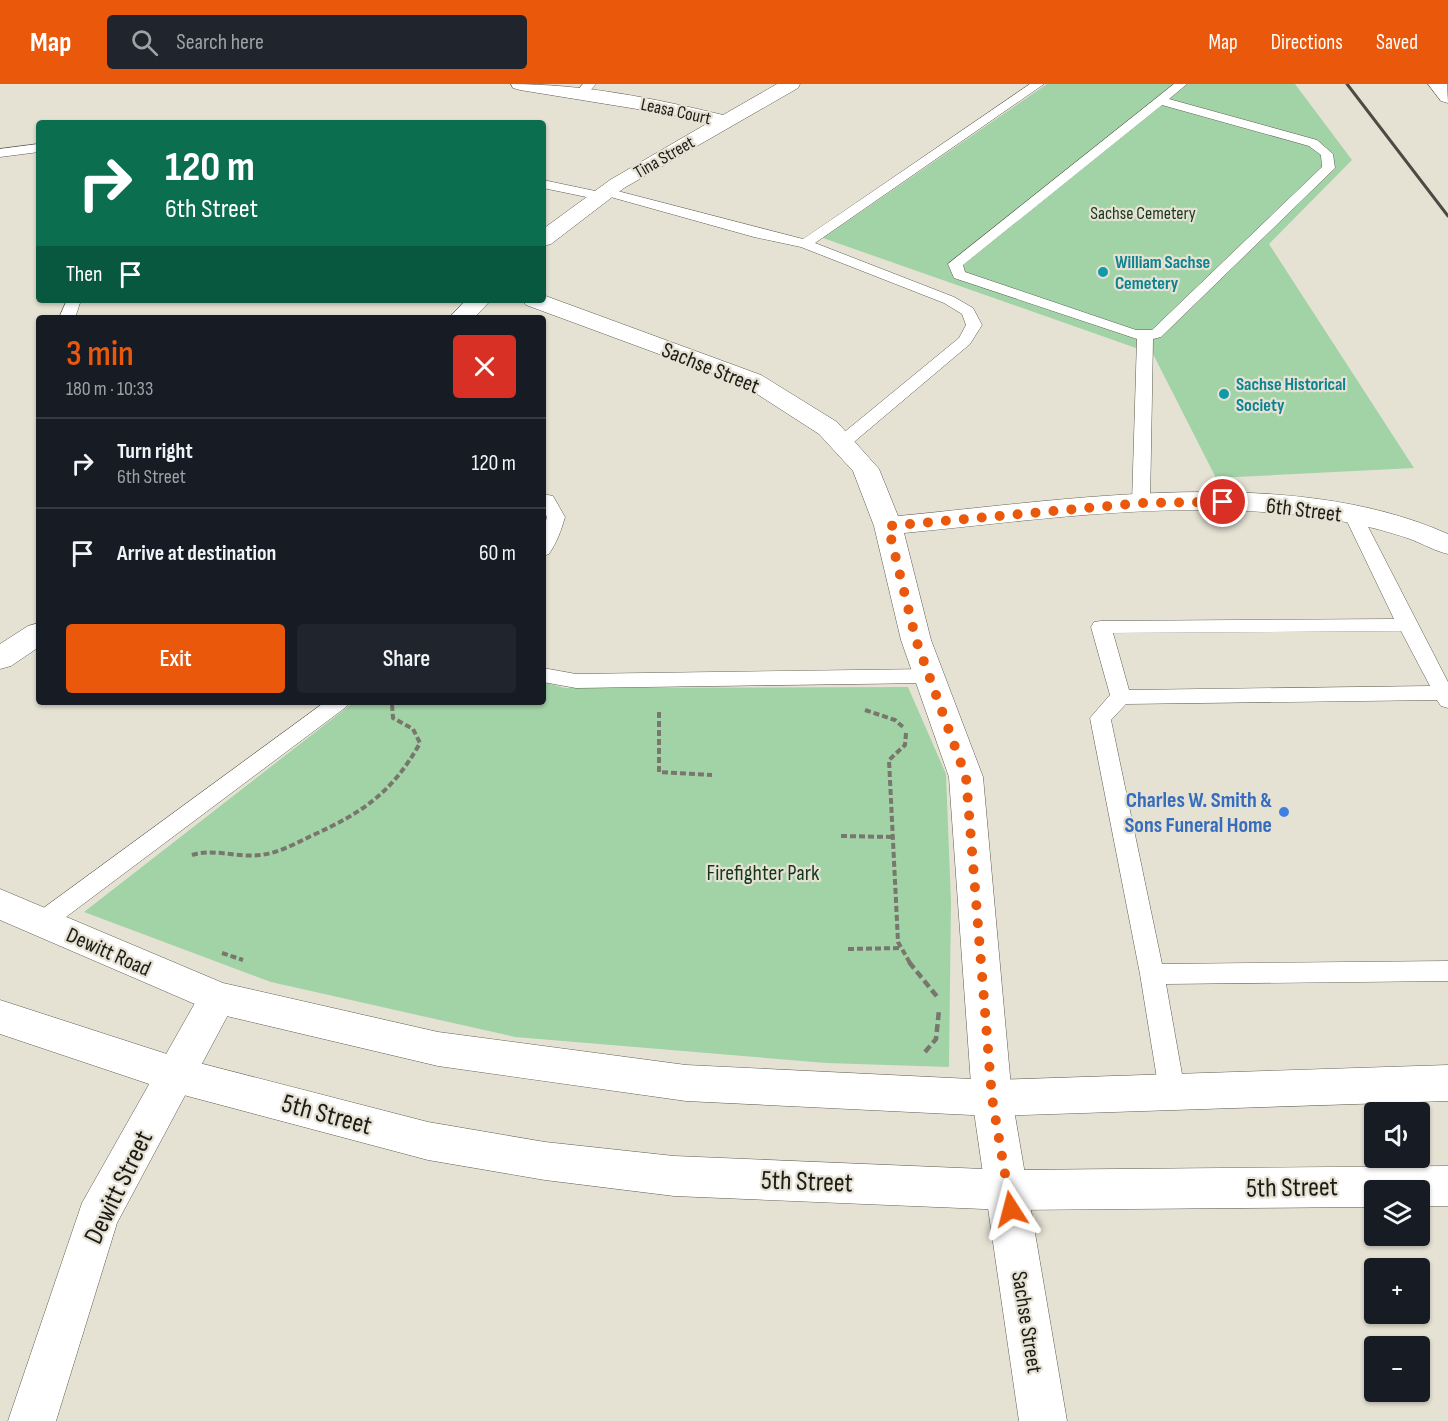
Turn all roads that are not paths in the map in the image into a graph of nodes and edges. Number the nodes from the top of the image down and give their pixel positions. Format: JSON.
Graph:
{"nodes":[{"id":1,"x":520,"y":84,"type":"edge"},
{"id":2,"x":791,"y":84,"type":"edge"},
{"id":3,"x":1038,"y":84,"type":"edge"},
{"id":4,"x":1181,"y":84,"type":"edge"},
{"id":5,"x":1437,"y":84,"type":"edge"},
{"id":6,"x":586,"y":88,"type":"edge"},
{"id":7,"x":1448,"y":97,"type":"edge"},
{"id":8,"x":1162,"y":101,"type":"junction"},
{"id":9,"x":726,"y":122,"type":"junction"},
{"id":10,"x":36,"y":148,"type":"edge"},
{"id":11,"x":0,"y":153,"type":"edge"},
{"id":12,"x":546,"y":184,"type":"edge"},
{"id":13,"x":603,"y":194,"type":"junction"},
{"id":14,"x":546,"y":237,"type":"edge"},
{"id":15,"x":805,"y":244,"type":"junction"},
{"id":16,"x":476,"y":303,"type":"edge"},
{"id":17,"x":542,"y":303,"type":"edge"},
{"id":18,"x":464,"y":315,"type":"edge"},
{"id":19,"x":1145,"y":334,"type":"junction"},
{"id":20,"x":842,"y":442,"type":"junction"},
{"id":21,"x":546,"y":500,"type":"edge"},
{"id":22,"x":1142,"y":503,"type":"junction"},
{"id":23,"x":1353,"y":515,"type":"junction"},
{"id":24,"x":888,"y":526,"type":"junction"},
{"id":25,"x":1439,"y":540,"type":"edge"},
{"id":26,"x":546,"y":544,"type":"edge"},
{"id":27,"x":1407,"y":626,"type":"junction"},
{"id":28,"x":36,"y":635,"type":"edge"},
{"id":29,"x":0,"y":658,"type":"edge"},
{"id":30,"x":546,"y":676,"type":"edge"},
{"id":31,"x":929,"y":676,"type":"junction"},
{"id":32,"x":1447,"y":696,"type":"edge"},
{"id":33,"x":1121,"y":697,"type":"junction"},
{"id":34,"x":335,"y":705,"type":"edge"},
{"id":35,"x":0,"y":904,"type":"edge"},
{"id":36,"x":42,"y":922,"type":"junction"},
{"id":37,"x":1448,"y":971,"type":"edge"},
{"id":38,"x":1152,"y":974,"type":"junction"},
{"id":39,"x":218,"y":998,"type":"junction"},
{"id":40,"x":0,"y":1017,"type":"edge"},
{"id":41,"x":176,"y":1075,"type":"junction"},
{"id":42,"x":1448,"y":1083,"type":"edge"},
{"id":43,"x":1172,"y":1091,"type":"junction"},
{"id":44,"x":992,"y":1098,"type":"junction"},
{"id":45,"x":1448,"y":1186,"type":"edge"},
{"id":46,"x":1008,"y":1190,"type":"junction"},
{"id":47,"x":33,"y":1421,"type":"edge"},
{"id":48,"x":1043,"y":1421,"type":"edge"}],
"edges":[{"from":1,"to":6,"type":"street","name":"Leasa Court"},
{"from":2,"to":9,"type":"street","name":"Tina Street"},
{"from":3,"to":15,"type":"lane"},
{"from":4,"to":8,"type":"lane"},
{"from":5,"to":7,"type":"street"},
{"from":6,"to":9,"type":"street","name":"Leasa Court"},
{"from":8,"to":19,"type":"lane"},
{"from":8,"to":19,"type":"lane"},
{"from":9,"to":13,"type":"street","name":"Tina Street"},
{"from":10,"to":11,"type":"lane"},
{"from":12,"to":13,"type":"lane"},
{"from":13,"to":14,"type":"street","name":"Tina Street"},
{"from":13,"to":15,"type":"lane"},
{"from":15,"to":20,"type":"lane"},
{"from":16,"to":18,"type":"street"},
{"from":17,"to":20,"type":"street","name":"Sachse Street"},
{"from":19,"to":22,"type":"lane"},
{"from":20,"to":24,"type":"street","name":"Sachse Street"},
{"from":21,"to":26,"type":"lane"},
{"from":22,"to":23,"type":"street","name":"6th Street"},
{"from":22,"to":24,"type":"street","name":"6th Street"},
{"from":23,"to":25,"type":"street","name":"6th Street"},
{"from":23,"to":27,"type":"lane"},
{"from":24,"to":31,"type":"street","name":"Sachse Street"},
{"from":27,"to":32,"type":"lane"},
{"from":27,"to":33,"type":"lane"},
{"from":28,"to":29,"type":"street"},
{"from":30,"to":31,"type":"lane"},
{"from":31,"to":44,"type":"street","name":"Sachse Street"},
{"from":32,"to":33,"type":"lane"},
{"from":33,"to":38,"type":"lane"},
{"from":34,"to":36,"type":"lane"},
{"from":35,"to":36,"type":"street","name":"Dewitt Road"},
{"from":36,"to":39,"type":"street","name":"Dewitt Road"},
{"from":37,"to":38,"type":"lane"},
{"from":38,"to":43,"type":"lane"},
{"from":39,"to":41,"type":"street","name":"Dewitt Street"},
{"from":39,"to":44,"type":"street"},
{"from":40,"to":41,"type":"street"},
{"from":41,"to":46,"type":"street","name":"5th Street"},
{"from":41,"to":47,"type":"street","name":"Dewitt Street"},
{"from":42,"to":43,"type":"street"},
{"from":43,"to":44,"type":"street"},
{"from":44,"to":46,"type":"street","name":"Sachse Street"},
{"from":45,"to":46,"type":"street","name":"5th Street"},
{"from":46,"to":48,"type":"street","name":"Sachse Street"}]}
